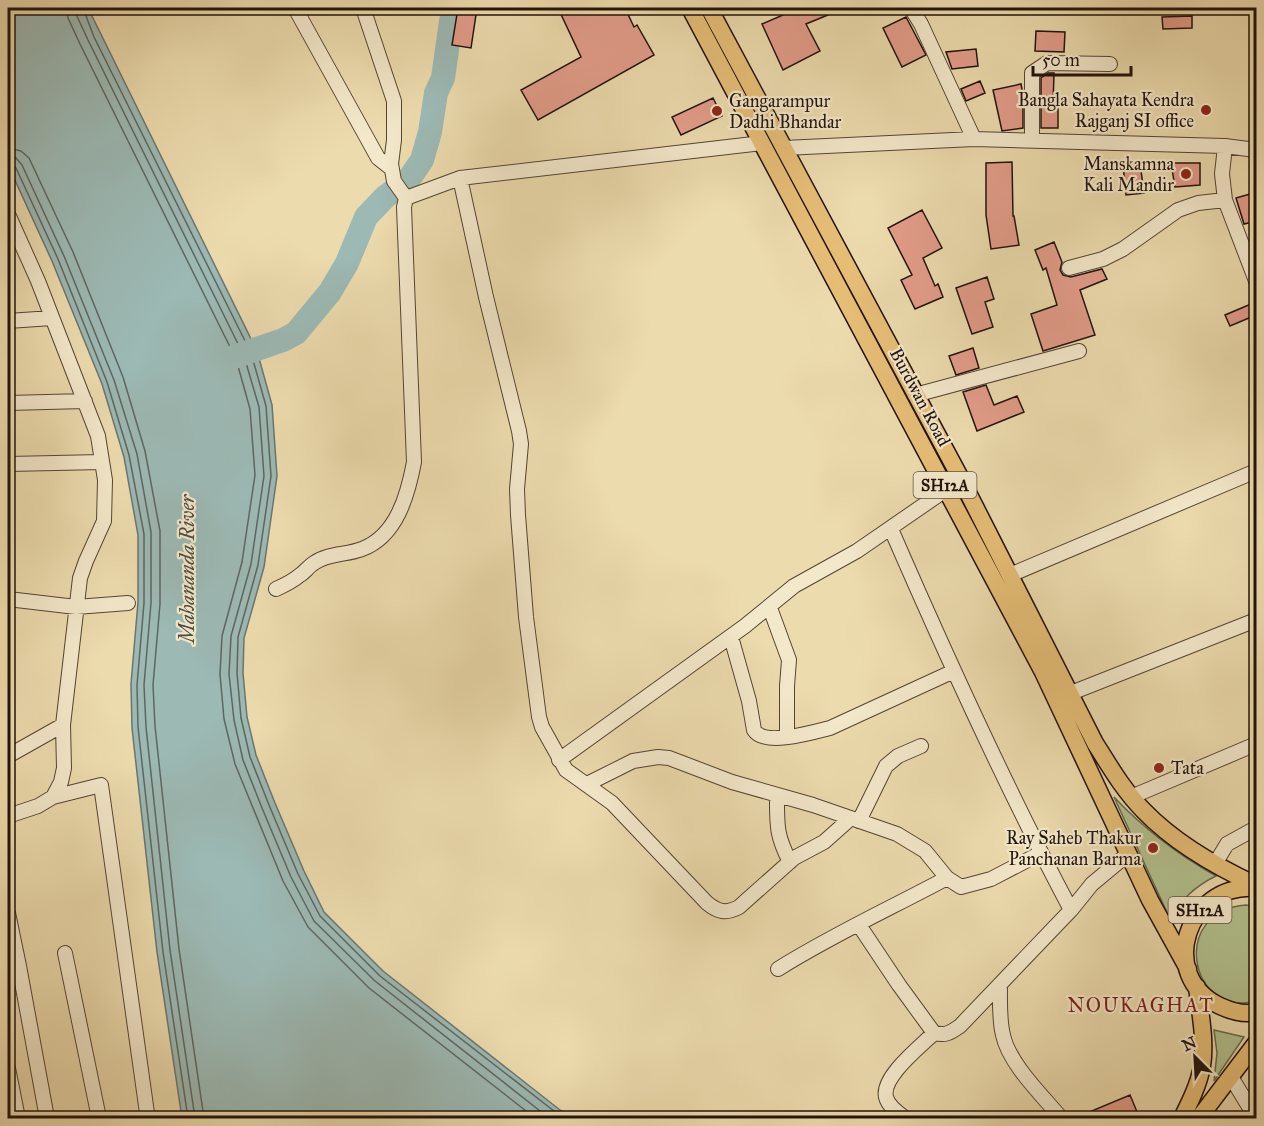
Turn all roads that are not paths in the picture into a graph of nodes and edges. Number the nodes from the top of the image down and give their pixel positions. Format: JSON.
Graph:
{"nodes":[{"id":1,"x":295,"y":8,"type":"edge"},
{"id":2,"x":363,"y":8,"type":"edge"},
{"id":3,"x":690,"y":8,"type":"edge"},
{"id":4,"x":710,"y":8,"type":"edge"},
{"id":5,"x":911,"y":8,"type":"edge"},
{"id":6,"x":734,"y":53,"type":"junction"},
{"id":7,"x":719,"y":62,"type":"junction"},
{"id":8,"x":1110,"y":64,"type":"dead end"},
{"id":9,"x":974,"y":139,"type":"junction"},
{"id":10,"x":1032,"y":139,"type":"junction"},
{"id":11,"x":762,"y":143,"type":"junction"},
{"id":12,"x":1225,"y":146,"type":"junction"},
{"id":13,"x":784,"y":148,"type":"junction"},
{"id":14,"x":1257,"y":150,"type":"edge"},
{"id":15,"x":460,"y":178,"type":"junction"},
{"id":16,"x":398,"y":185,"type":"junction"},
{"id":17,"x":1225,"y":200,"type":"junction"},
{"id":18,"x":8,"y":214,"type":"edge"},
{"id":19,"x":1069,"y":268,"type":"dead end"},
{"id":20,"x":1257,"y":281,"type":"edge"},
{"id":21,"x":52,"y":318,"type":"junction"},
{"id":22,"x":8,"y":321,"type":"edge"},
{"id":23,"x":1079,"y":351,"type":"dead end"},
{"id":24,"x":915,"y":395,"type":"junction"},
{"id":25,"x":86,"y":401,"type":"junction"},
{"id":26,"x":8,"y":403,"type":"edge"},
{"id":27,"x":102,"y":462,"type":"junction"},
{"id":28,"x":8,"y":464,"type":"edge"},
{"id":29,"x":1257,"y":471,"type":"edge"},
{"id":30,"x":947,"y":489,"type":"junction"},
{"id":31,"x":891,"y":529,"type":"junction"},
{"id":32,"x":1010,"y":575,"type":"junction"},
{"id":33,"x":276,"y":589,"type":"dead end"},
{"id":34,"x":8,"y":600,"type":"edge"},
{"id":35,"x":128,"y":603,"type":"dead end"},
{"id":36,"x":76,"y":607,"type":"junction"},
{"id":37,"x":770,"y":608,"type":"junction"},
{"id":38,"x":1257,"y":620,"type":"edge"},
{"id":39,"x":731,"y":637,"type":"junction"},
{"id":40,"x":954,"y":671,"type":"junction"},
{"id":41,"x":1071,"y":693,"type":"junction"},
{"id":42,"x":63,"y":725,"type":"junction"},
{"id":43,"x":787,"y":736,"type":"junction"},
{"id":44,"x":1085,"y":740,"type":"junction"},
{"id":45,"x":1257,"y":744,"type":"edge"},
{"id":46,"x":921,"y":746,"type":"dead end"},
{"id":47,"x":8,"y":756,"type":"edge"},
{"id":48,"x":560,"y":760,"type":"junction"},
{"id":49,"x":587,"y":784,"type":"junction"},
{"id":50,"x":777,"y":795,"type":"junction"},
{"id":51,"x":53,"y":797,"type":"junction"},
{"id":52,"x":1131,"y":797,"type":"junction"},
{"id":53,"x":8,"y":816,"type":"edge"},
{"id":54,"x":855,"y":820,"type":"junction"},
{"id":55,"x":1257,"y":828,"type":"edge"},
{"id":56,"x":1041,"y":853,"type":"junction"},
{"id":57,"x":1128,"y":854,"type":"junction"},
{"id":58,"x":790,"y":862,"type":"junction"},
{"id":59,"x":1215,"y":864,"type":"junction"},
{"id":60,"x":947,"y":878,"type":"junction"},
{"id":61,"x":1257,"y":887,"type":"edge"},
{"id":62,"x":1071,"y":910,"type":"junction"},
{"id":63,"x":8,"y":913,"type":"edge"},
{"id":64,"x":859,"y":925,"type":"junction"},
{"id":65,"x":65,"y":953,"type":"dead end"},
{"id":66,"x":778,"y":969,"type":"dead end"},
{"id":67,"x":1188,"y":969,"type":"junction"},
{"id":68,"x":1000,"y":984,"type":"junction"},
{"id":69,"x":1197,"y":987,"type":"junction"},
{"id":70,"x":1257,"y":1012,"type":"edge"},
{"id":71,"x":934,"y":1033,"type":"junction"},
{"id":72,"x":1257,"y":1043,"type":"edge"},
{"id":73,"x":8,"y":1068,"type":"edge"},
{"id":74,"x":1231,"y":1077,"type":"junction"},
{"id":75,"x":18,"y":1119,"type":"edge"},
{"id":76,"x":47,"y":1119,"type":"edge"},
{"id":77,"x":99,"y":1119,"type":"edge"},
{"id":78,"x":143,"y":1119,"type":"edge"},
{"id":79,"x":905,"y":1119,"type":"edge"},
{"id":80,"x":1061,"y":1119,"type":"edge"},
{"id":81,"x":1182,"y":1119,"type":"edge"},
{"id":82,"x":1198,"y":1119,"type":"edge"},
{"id":83,"x":1256,"y":1119,"type":"edge"}],
"edges":[{"from":1,"to":16,"type":"street"},
{"from":2,"to":16,"type":"street"},
{"from":3,"to":7,"type":"main road","name":"Burdwan Road","number":"SH12A"},
{"from":4,"to":6,"type":"main road","name":"Burdwan Road","number":"SH12A"},
{"from":5,"to":9,"type":"street"},
{"from":6,"to":7,"type":"main road"},
{"from":6,"to":13,"type":"main road","name":"Burdwan Road","number":"SH12A"},
{"from":7,"to":11,"type":"main road","name":"Burdwan Road","number":"SH12A"},
{"from":8,"to":10,"type":"street"},
{"from":9,"to":10,"type":"street"},
{"from":9,"to":13,"type":"street"},
{"from":10,"to":12,"type":"street"},
{"from":11,"to":15,"type":"street"},
{"from":11,"to":30,"type":"main road","name":"Burdwan Road","number":"SH12A"},
{"from":12,"to":14,"type":"street"},
{"from":12,"to":17,"type":"street"},
{"from":13,"to":24,"type":"main road","name":"Burdwan Road","number":"SH12A"},
{"from":15,"to":16,"type":"street"},
{"from":15,"to":48,"type":"street"},
{"from":16,"to":33,"type":"street"},
{"from":17,"to":19,"type":"street"},
{"from":17,"to":20,"type":"street"},
{"from":18,"to":21,"type":"street"},
{"from":21,"to":22,"type":"street"},
{"from":21,"to":25,"type":"street"},
{"from":23,"to":24,"type":"street"},
{"from":24,"to":32,"type":"main road","name":"Burdwan Road","number":"SH12A"},
{"from":25,"to":26,"type":"street"},
{"from":25,"to":27,"type":"street"},
{"from":27,"to":28,"type":"street"},
{"from":27,"to":36,"type":"street"},
{"from":29,"to":32,"type":"street"},
{"from":30,"to":31,"type":"street"},
{"from":30,"to":44,"type":"main road","name":"Burdwan Road","number":"SH12A"},
{"from":31,"to":37,"type":"street"},
{"from":31,"to":40,"type":"street"},
{"from":32,"to":41,"type":"main road","name":"Burdwan Road","number":"SH12A"},
{"from":34,"to":36,"type":"street"},
{"from":35,"to":36,"type":"street"},
{"from":36,"to":42,"type":"street"},
{"from":37,"to":39,"type":"street"},
{"from":37,"to":43,"type":"street"},
{"from":38,"to":41,"type":"street"},
{"from":39,"to":43,"type":"street"},
{"from":39,"to":48,"type":"street"},
{"from":40,"to":43,"type":"street"},
{"from":40,"to":56,"type":"street"},
{"from":41,"to":44,"type":"main road","name":"Burdwan Road","number":"SH12A"},
{"from":42,"to":47,"type":"street"},
{"from":42,"to":51,"type":"street"},
{"from":44,"to":52,"type":"main road","name":"Burdwan Road","number":"SH12A"},
{"from":44,"to":57,"type":"main road","name":"Burdwan Road","number":"SH12A"},
{"from":45,"to":52,"type":"street"},
{"from":46,"to":54,"type":"street"},
{"from":48,"to":49,"type":"street"},
{"from":49,"to":50,"type":"street"},
{"from":49,"to":58,"type":"street"},
{"from":50,"to":54,"type":"street"},
{"from":50,"to":58,"type":"street"},
{"from":51,"to":53,"type":"street"},
{"from":51,"to":78,"type":"street"},
{"from":52,"to":59,"type":"main road","name":"Burdwan Road","number":"SH12A"},
{"from":54,"to":58,"type":"street"},
{"from":54,"to":60,"type":"street"},
{"from":55,"to":59,"type":"street"},
{"from":56,"to":60,"type":"street"},
{"from":56,"to":62,"type":"street"},
{"from":57,"to":62,"type":"street"},
{"from":57,"to":67,"type":"main road","name":"Burdwan Road","number":"SH12A"},
{"from":59,"to":61,"type":"main road","name":"Burdwan Road","number":"SH12A"},
{"from":60,"to":64,"type":"street"},
{"from":61,"to":67,"type":"main road","number":"SH12A"},
{"from":62,"to":68,"type":"street"},
{"from":63,"to":76,"type":"street"},
{"from":64,"to":66,"type":"street"},
{"from":64,"to":71,"type":"street"},
{"from":65,"to":77,"type":"street"},
{"from":67,"to":69,"type":"main road","number":"SH12A"},
{"from":68,"to":71,"type":"street"},
{"from":68,"to":80,"type":"street"},
{"from":69,"to":70,"type":"main road","number":"SH12A"},
{"from":69,"to":81,"type":"main road"},
{"from":71,"to":79,"type":"street"},
{"from":72,"to":74,"type":"main road"},
{"from":73,"to":75,"type":"street"},
{"from":74,"to":82,"type":"main road"},
{"from":74,"to":83,"type":"street"}]}
